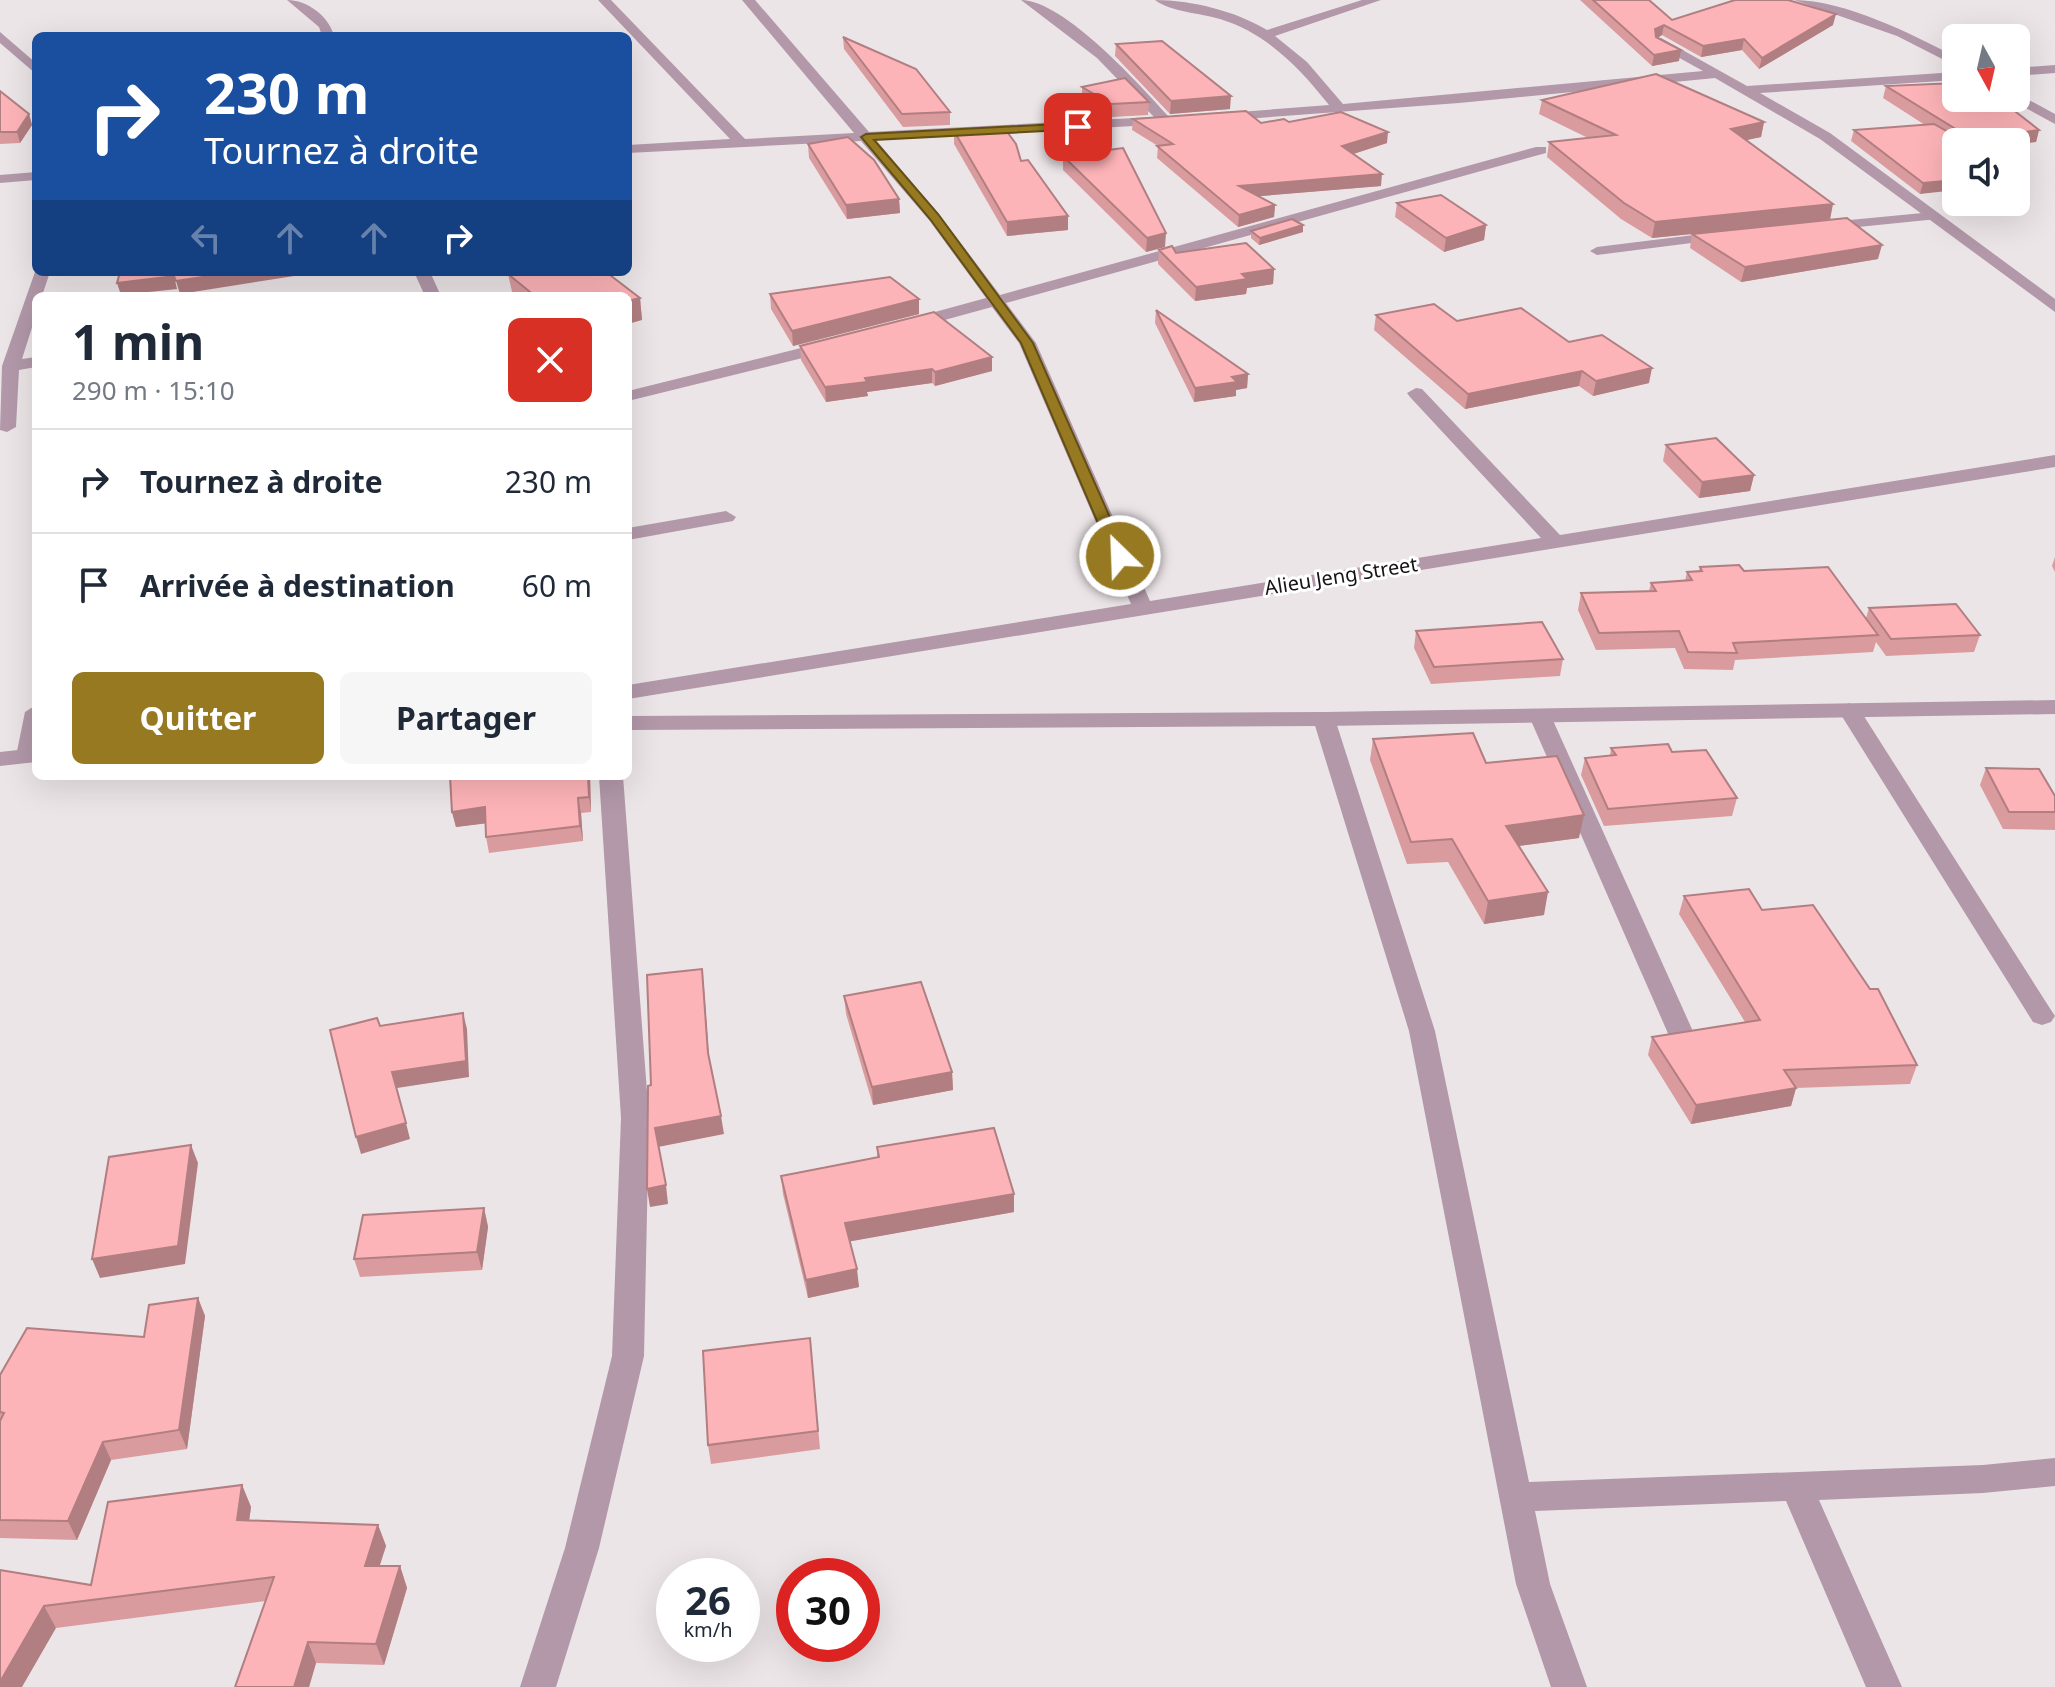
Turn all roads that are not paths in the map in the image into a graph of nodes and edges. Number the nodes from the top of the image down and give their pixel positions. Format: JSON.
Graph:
{"nodes":[{"id":1,"x":293,"y":0,"type":"edge"},
{"id":2,"x":604,"y":0,"type":"edge"},
{"id":3,"x":748,"y":0,"type":"edge"},
{"id":4,"x":1027,"y":0,"type":"edge"},
{"id":5,"x":1161,"y":0,"type":"edge"},
{"id":6,"x":1800,"y":0,"type":"edge"},
{"id":7,"x":1379,"y":1,"type":"edge"},
{"id":8,"x":327,"y":32,"type":"edge"},
{"id":9,"x":1264,"y":35,"type":"junction"},
{"id":10,"x":0,"y":36,"type":"edge"},
{"id":11,"x":1661,"y":42,"type":"edge"},
{"id":12,"x":1942,"y":55,"type":"edge"},
{"id":13,"x":32,"y":66,"type":"edge"},
{"id":14,"x":2055,"y":69,"type":"edge"},
{"id":15,"x":2030,"y":71,"type":"edge"},
{"id":16,"x":1718,"y":74,"type":"junction"},
{"id":17,"x":1942,"y":77,"type":"edge"},
{"id":18,"x":1747,"y":90,"type":"junction"},
{"id":19,"x":2030,"y":105,"type":"edge"},
{"id":20,"x":1339,"y":108,"type":"junction"},
{"id":21,"x":1197,"y":119,"type":"edge"},
{"id":22,"x":1181,"y":120,"type":"edge"},
{"id":23,"x":2055,"y":120,"type":"edge"},
{"id":24,"x":1165,"y":121,"type":"junction"},
{"id":25,"x":866,"y":137,"type":"junction"},
{"id":26,"x":742,"y":144,"type":"junction"},
{"id":27,"x":632,"y":149,"type":"edge"},
{"id":28,"x":1541,"y":150,"type":"dead end"},
{"id":29,"x":32,"y":176,"type":"edge"},
{"id":30,"x":0,"y":179,"type":"edge"},
{"id":31,"x":1933,"y":216,"type":"junction"},
{"id":32,"x":1809,"y":228,"type":"edge"},
{"id":33,"x":1730,"y":235,"type":"edge"},
{"id":34,"x":1597,"y":251,"type":"dead end"},
{"id":35,"x":32,"y":302,"type":"edge"},
{"id":36,"x":997,"y":302,"type":"junction"},
{"id":37,"x":2055,"y":307,"type":"edge"},
{"id":38,"x":891,"y":330,"type":"edge"},
{"id":39,"x":845,"y":341,"type":"edge"},
{"id":40,"x":32,"y":363,"type":"edge"},
{"id":41,"x":11,"y":366,"type":"junction"},
{"id":42,"x":1416,"y":393,"type":"dead end"},
{"id":43,"x":632,"y":395,"type":"edge"},
{"id":44,"x":7,"y":427,"type":"dead end"},
{"id":45,"x":2055,"y":461,"type":"edge"},
{"id":46,"x":726,"y":517,"type":"dead end"},
{"id":47,"x":632,"y":533,"type":"edge"},
{"id":48,"x":1555,"y":541,"type":"junction"},
{"id":49,"x":1143,"y":609,"type":"junction"},
{"id":50,"x":632,"y":691,"type":"edge"},
{"id":51,"x":2055,"y":707,"type":"edge"},
{"id":52,"x":1849,"y":710,"type":"junction"},
{"id":53,"x":1540,"y":716,"type":"junction"},
{"id":54,"x":1324,"y":719,"type":"junction"},
{"id":55,"x":632,"y":723,"type":"edge"},
{"id":56,"x":32,"y":756,"type":"edge"},
{"id":57,"x":0,"y":759,"type":"edge"},
{"id":58,"x":611,"y":780,"type":"edge"},
{"id":59,"x":2042,"y":1016,"type":"dead end"},
{"id":60,"x":1683,"y":1038,"type":"edge"},
{"id":61,"x":2055,"y":1472,"type":"edge"},
{"id":62,"x":1796,"y":1486,"type":"junction"},
{"id":63,"x":1515,"y":1497,"type":"junction"},
{"id":64,"x":538,"y":1687,"type":"edge"},
{"id":65,"x":1569,"y":1687,"type":"edge"},
{"id":66,"x":1884,"y":1687,"type":"edge"}],
"edges":[{"from":1,"to":8,"type":"street"},
{"from":2,"to":26,"type":"street"},
{"from":3,"to":25,"type":"street"},
{"from":4,"to":24,"type":"street"},
{"from":5,"to":9,"type":"street"},
{"from":6,"to":12,"type":"street"},
{"from":7,"to":9,"type":"street"},
{"from":9,"to":20,"type":"street"},
{"from":10,"to":13,"type":"street"},
{"from":11,"to":16,"type":"street"},
{"from":14,"to":15,"type":"street"},
{"from":16,"to":18,"type":"street"},
{"from":16,"to":20,"type":"street"},
{"from":17,"to":18,"type":"street"},
{"from":18,"to":31,"type":"street"},
{"from":19,"to":23,"type":"street"},
{"from":20,"to":21,"type":"street"},
{"from":22,"to":24,"type":"street"},
{"from":24,"to":25,"type":"street"},
{"from":25,"to":26,"type":"street"},
{"from":25,"to":36,"type":"street"},
{"from":26,"to":27,"type":"street"},
{"from":28,"to":36,"type":"street"},
{"from":29,"to":30,"type":"street"},
{"from":31,"to":32,"type":"lane"},
{"from":31,"to":37,"type":"street"},
{"from":33,"to":34,"type":"lane"},
{"from":35,"to":41,"type":"street"},
{"from":36,"to":38,"type":"street"},
{"from":36,"to":49,"type":"street"},
{"from":39,"to":43,"type":"street"},
{"from":40,"to":41,"type":"street"},
{"from":41,"to":44,"type":"street"},
{"from":42,"to":48,"type":"street"},
{"from":45,"to":48,"type":"street","name":"Alieu Jeng Street"},
{"from":46,"to":47,"type":"street"},
{"from":48,"to":49,"type":"street","name":"Alieu Jeng Street"},
{"from":49,"to":50,"type":"street","name":"Alieu Jeng Street"},
{"from":51,"to":52,"type":"street"},
{"from":52,"to":53,"type":"street"},
{"from":52,"to":59,"type":"street"},
{"from":53,"to":54,"type":"street"},
{"from":53,"to":60,"type":"street"},
{"from":54,"to":55,"type":"street"},
{"from":54,"to":63,"type":"street"},
{"from":56,"to":57,"type":"street"},
{"from":58,"to":64,"type":"street"},
{"from":61,"to":62,"type":"street"},
{"from":62,"to":63,"type":"street"},
{"from":62,"to":66,"type":"street"},
{"from":63,"to":65,"type":"street"}]}
